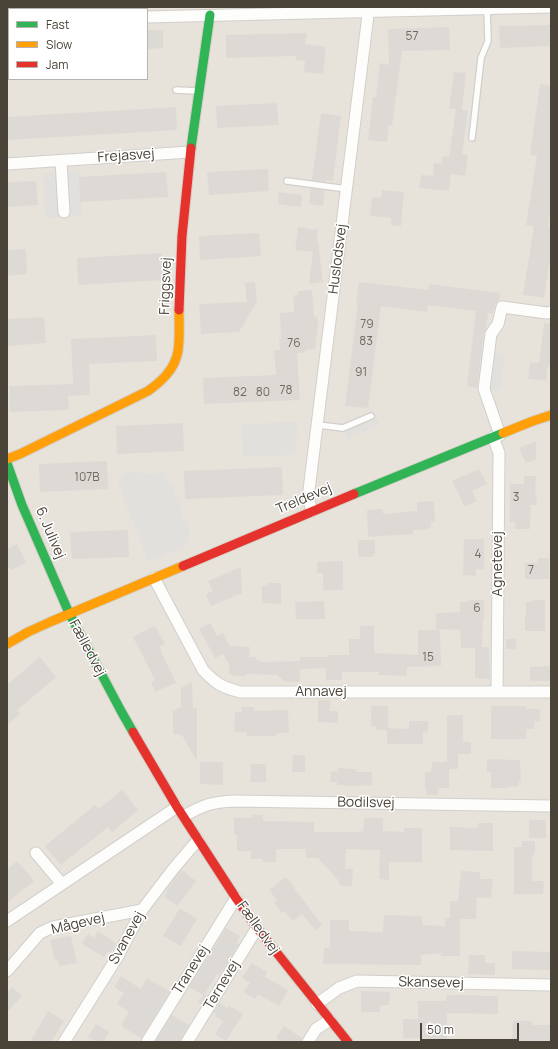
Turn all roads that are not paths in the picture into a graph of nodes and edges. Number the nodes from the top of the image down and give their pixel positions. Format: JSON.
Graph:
{"nodes":[{"id":1,"x":550,"y":7,"type":"edge"},
{"id":2,"x":369,"y":9,"type":"edge"},
{"id":3,"x":487,"y":9,"type":"junction"},
{"id":4,"x":210,"y":15,"type":"junction"},
{"id":5,"x":148,"y":17,"type":"edge"},
{"id":6,"x":176,"y":90,"type":"dead end"},
{"id":7,"x":199,"y":91,"type":"junction"},
{"id":8,"x":472,"y":138,"type":"dead end"},
{"id":9,"x":190,"y":152,"type":"junction"},
{"id":10,"x":61,"y":160,"type":"junction"},
{"id":11,"x":7,"y":164,"type":"edge"},
{"id":12,"x":286,"y":181,"type":"dead end"},
{"id":13,"x":347,"y":189,"type":"junction"},
{"id":14,"x":64,"y":212,"type":"dead end"},
{"id":15,"x":551,"y":312,"type":"edge"},
{"id":16,"x":371,"y":416,"type":"dead end"},
{"id":17,"x":551,"y":416,"type":"edge"},
{"id":18,"x":318,"y":425,"type":"junction"},
{"id":19,"x":497,"y":436,"type":"junction"},
{"id":20,"x":7,"y":459,"type":"edge"},
{"id":21,"x":7,"y":463,"type":"edge"},
{"id":22,"x":312,"y":511,"type":"junction"},
{"id":23,"x":154,"y":578,"type":"junction"},
{"id":24,"x":69,"y":614,"type":"junction"},
{"id":25,"x":7,"y":644,"type":"edge"},
{"id":26,"x":497,"y":692,"type":"junction"},
{"id":27,"x":551,"y":692,"type":"edge"},
{"id":28,"x":551,"y":806,"type":"edge"},
{"id":29,"x":180,"y":812,"type":"junction"},
{"id":30,"x":198,"y":840,"type":"junction"},
{"id":31,"x":36,"y":853,"type":"dead end"},
{"id":32,"x":62,"y":884,"type":"junction"},
{"id":33,"x":236,"y":898,"type":"junction"},
{"id":34,"x":142,"y":910,"type":"junction"},
{"id":35,"x":7,"y":921,"type":"edge"},
{"id":36,"x":257,"y":928,"type":"junction"},
{"id":37,"x":7,"y":971,"type":"edge"},
{"id":38,"x":551,"y":985,"type":"edge"},
{"id":39,"x":317,"y":1004,"type":"junction"},
{"id":40,"x":330,"y":1020,"type":"junction"},
{"id":41,"x":64,"y":1042,"type":"edge"},
{"id":42,"x":147,"y":1042,"type":"edge"},
{"id":43,"x":187,"y":1042,"type":"edge"},
{"id":44,"x":308,"y":1042,"type":"edge"},
{"id":45,"x":348,"y":1042,"type":"edge"}],
"edges":[{"from":1,"to":3,"type":"street"},
{"from":2,"to":3,"type":"street"},
{"from":2,"to":4,"type":"street"},
{"from":2,"to":13,"type":"street","name":"Huslodsvej"},
{"from":3,"to":8,"type":"lane"},
{"from":4,"to":5,"type":"street"},
{"from":4,"to":7,"type":"street","name":"Friggsvej"},
{"from":6,"to":7,"type":"lane"},
{"from":7,"to":9,"type":"street","name":"Friggsvej"},
{"from":9,"to":10,"type":"street","name":"Frejasvej"},
{"from":9,"to":20,"type":"street","name":"Friggsvej"},
{"from":10,"to":11,"type":"street","name":"Frejasvej"},
{"from":10,"to":14,"type":"street"},
{"from":12,"to":13,"type":"lane"},
{"from":13,"to":18,"type":"street","name":"Huslodsvej"},
{"from":15,"to":19,"type":"street","name":"Agnetevej"},
{"from":16,"to":18,"type":"lane"},
{"from":17,"to":19,"type":"street","name":"Treldevej"},
{"from":18,"to":22,"type":"street","name":"Huslodsvej"},
{"from":19,"to":22,"type":"street","name":"Treldevej"},
{"from":19,"to":26,"type":"street","name":"Agnetevej"},
{"from":21,"to":24,"type":"street","name":"6. Julivej"},
{"from":22,"to":23,"type":"street","name":"Treldevej"},
{"from":23,"to":24,"type":"street","name":"Treldevej"},
{"from":23,"to":26,"type":"street","name":"Annavej"},
{"from":24,"to":25,"type":"street","name":"Treldevej"},
{"from":24,"to":29,"type":"street","name":"Fælledvej"},
{"from":26,"to":27,"type":"street","name":"Annavej"},
{"from":28,"to":29,"type":"street","name":"Bodilsvej"},
{"from":29,"to":30,"type":"street","name":"Fælledvej"},
{"from":29,"to":32,"type":"street"},
{"from":30,"to":33,"type":"street","name":"Fælledvej"},
{"from":30,"to":34,"type":"street","name":"Svanevej"},
{"from":31,"to":32,"type":"street"},
{"from":32,"to":35,"type":"street"},
{"from":33,"to":36,"type":"street","name":"Fælledvej"},
{"from":33,"to":42,"type":"street","name":"Tranevej"},
{"from":34,"to":37,"type":"street","name":"Mågevej"},
{"from":34,"to":41,"type":"street","name":"Svanevej"},
{"from":36,"to":39,"type":"street","name":"Fælledvej"},
{"from":36,"to":43,"type":"street","name":"Ternevej"},
{"from":38,"to":39,"type":"street","name":"Skansevej"},
{"from":39,"to":40,"type":"street","name":"Fælledvej"},
{"from":40,"to":44,"type":"street"},
{"from":40,"to":45,"type":"street","name":"Fælledvej"}]}
